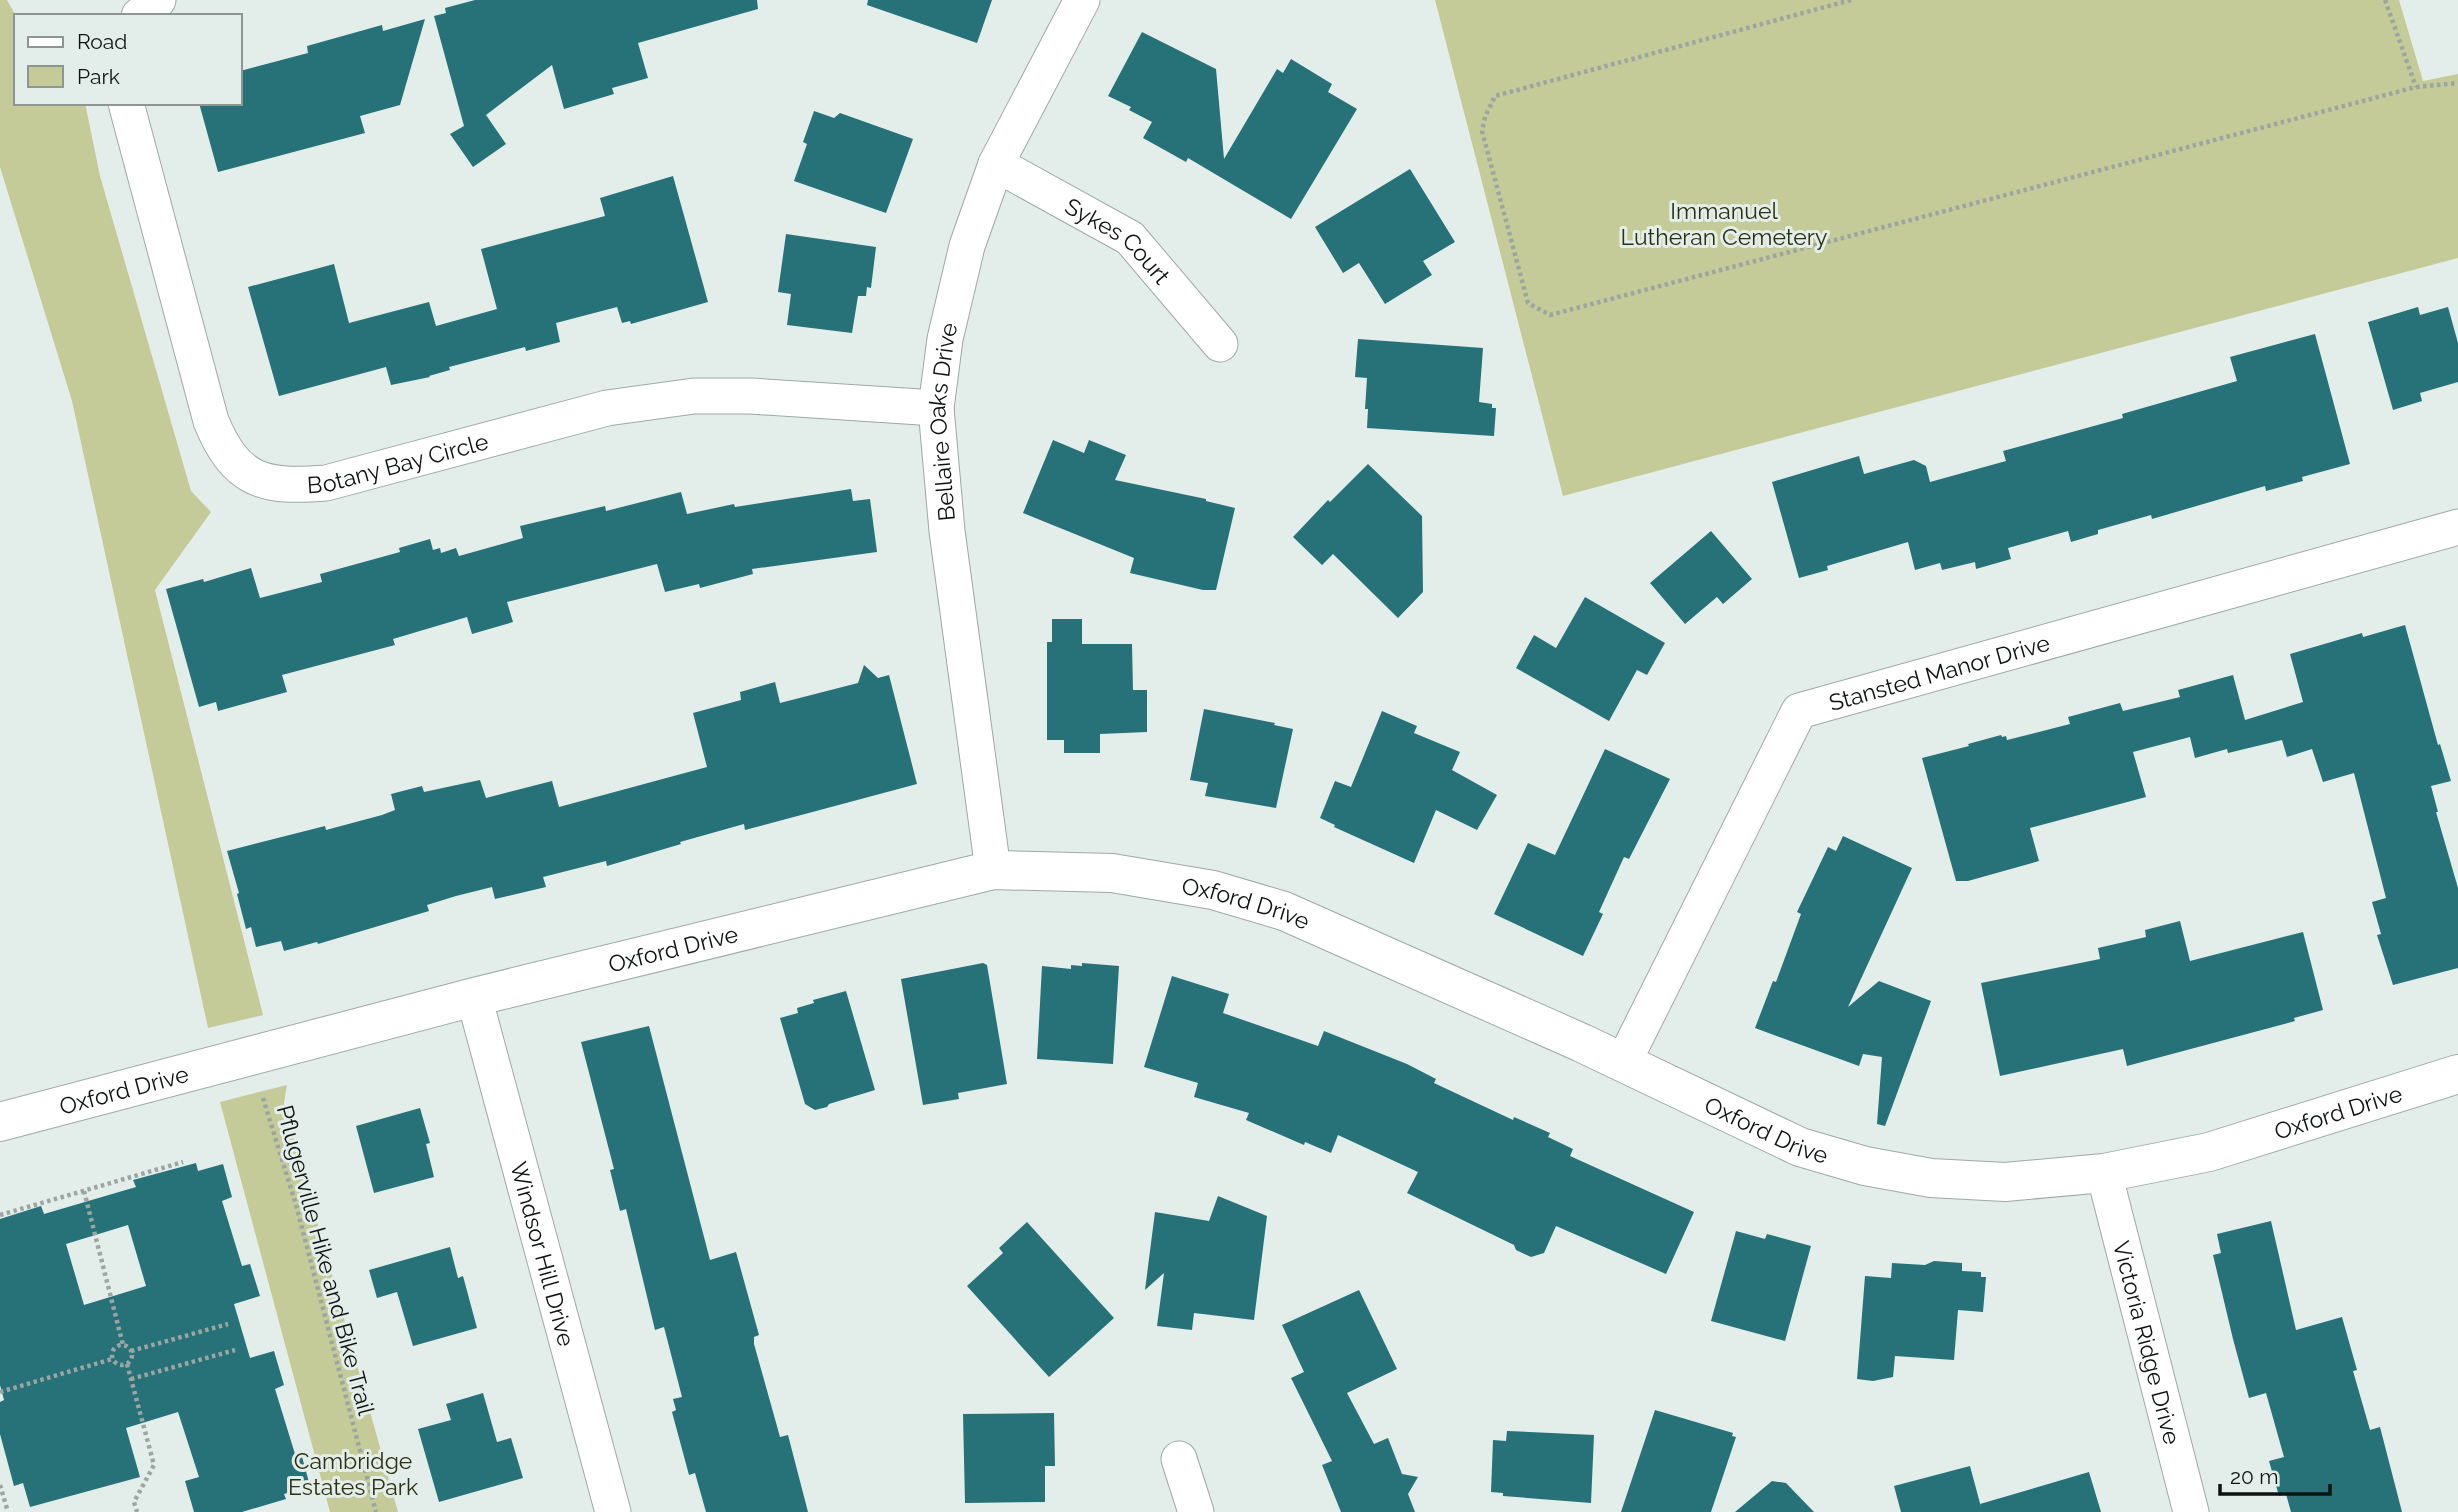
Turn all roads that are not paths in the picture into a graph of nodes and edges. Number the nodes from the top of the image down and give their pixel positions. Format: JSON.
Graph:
{"nodes":[{"id":1,"x":158,"y":0,"type":"edge"},
{"id":2,"x":1082,"y":0,"type":"edge"},
{"id":3,"x":141,"y":14,"type":"edge"},
{"id":4,"x":127,"y":105,"type":"edge"},
{"id":5,"x":996,"y":164,"type":"junction"},
{"id":6,"x":1220,"y":344,"type":"dead end"},
{"id":7,"x":936,"y":408,"type":"junction"},
{"id":8,"x":2458,"y":527,"type":"edge"},
{"id":9,"x":993,"y":870,"type":"junction"},
{"id":10,"x":474,"y":997,"type":"junction"},
{"id":11,"x":1623,"y":1063,"type":"junction"},
{"id":12,"x":2458,"y":1074,"type":"edge"},
{"id":13,"x":0,"y":1122,"type":"edge"},
{"id":14,"x":2104,"y":1173,"type":"junction"},
{"id":15,"x":1180,"y":1459,"type":"dead end"},
{"id":16,"x":613,"y":1512,"type":"edge"},
{"id":17,"x":1196,"y":1512,"type":"edge"},
{"id":18,"x":2190,"y":1512,"type":"edge"}],
"edges":[{"from":1,"to":3,"type":"street"},
{"from":2,"to":5,"type":"street","name":"Bellaire Oaks Drive"},
{"from":4,"to":7,"type":"street","name":"Botany Bay Circle"},
{"from":5,"to":6,"type":"street","name":"Sykes Court"},
{"from":5,"to":7,"type":"street","name":"Bellaire Oaks Drive"},
{"from":7,"to":9,"type":"street","name":"Bellaire Oaks Drive"},
{"from":8,"to":11,"type":"street","name":"Stansted Manor Drive"},
{"from":9,"to":10,"type":"street","name":"Oxford Drive"},
{"from":9,"to":11,"type":"street","name":"Oxford Drive"},
{"from":10,"to":13,"type":"street","name":"Oxford Drive"},
{"from":10,"to":16,"type":"street","name":"Windsor Hill Drive"},
{"from":11,"to":14,"type":"street","name":"Oxford Drive"},
{"from":12,"to":14,"type":"street","name":"Oxford Drive"},
{"from":14,"to":18,"type":"street","name":"Victoria Ridge Drive"},
{"from":15,"to":17,"type":"street"}]}
